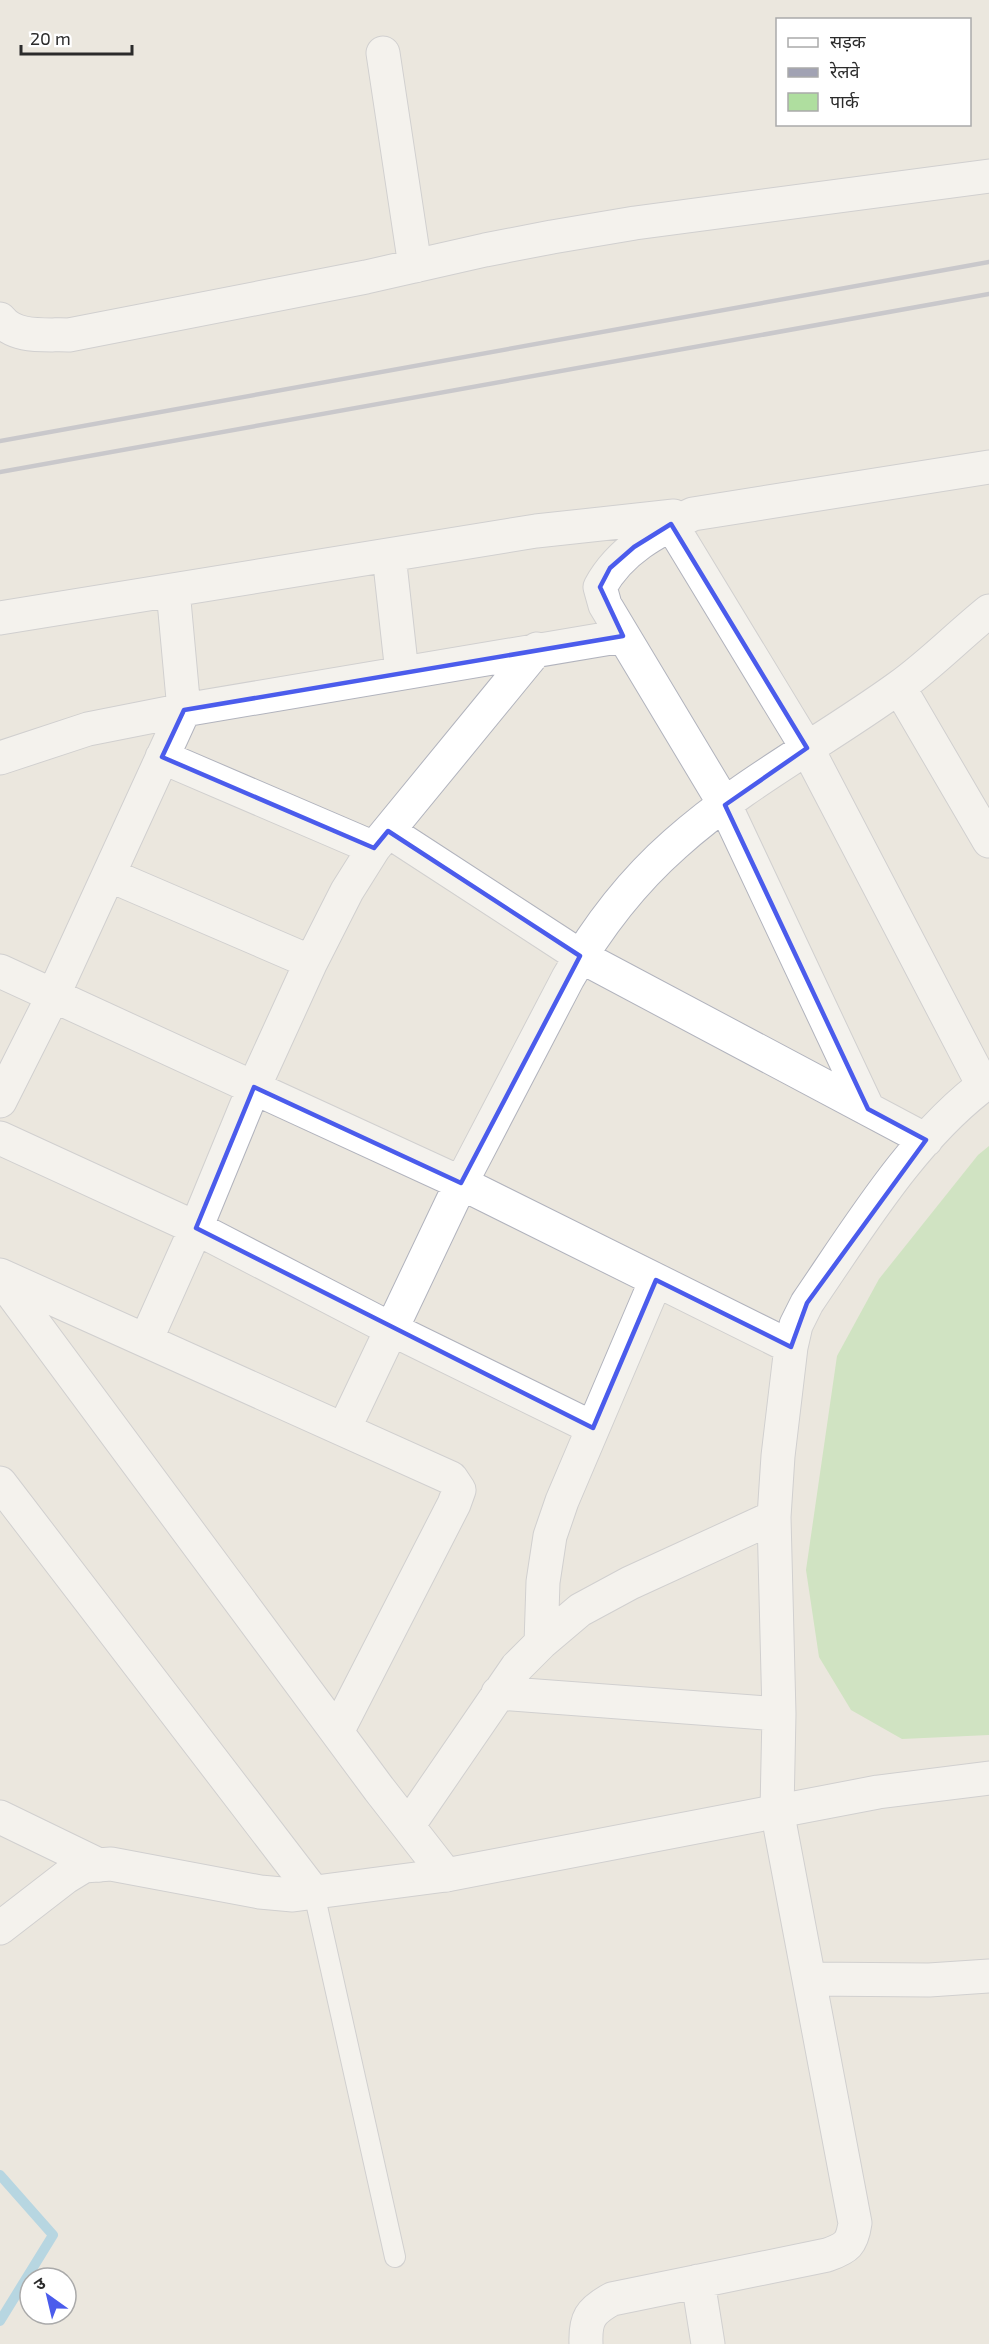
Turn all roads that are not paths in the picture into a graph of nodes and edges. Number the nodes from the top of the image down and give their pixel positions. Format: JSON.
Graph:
{"nodes":[{"id":1,"x":383,"y":53,"type":"dead end"},
{"id":2,"x":989,"y":176,"type":"edge"},
{"id":3,"x":415,"y":266,"type":"junction"},
{"id":4,"x":0,"y":319,"type":"edge"},
{"id":5,"x":989,"y":467,"type":"edge"},
{"id":6,"x":682,"y":519,"type":"junction"},
{"id":7,"x":389,"y":555,"type":"junction"},
{"id":8,"x":173,"y":590,"type":"junction"},
{"id":9,"x":989,"y":611,"type":"edge"},
{"id":10,"x":0,"y":618,"type":"edge"},
{"id":11,"x":623,"y":636,"type":"junction"},
{"id":12,"x":537,"y":649,"type":"junction"},
{"id":13,"x":402,"y":672,"type":"junction"},
{"id":14,"x":898,"y":687,"type":"junction"},
{"id":15,"x":184,"y":710,"type":"junction"},
{"id":16,"x":807,"y":748,"type":"junction"},
{"id":17,"x":0,"y":758,"type":"edge"},
{"id":18,"x":162,"y":758,"type":"junction"},
{"id":19,"x":725,"y":805,"type":"junction"},
{"id":20,"x":381,"y":839,"type":"junction"},
{"id":21,"x":989,"y":841,"type":"edge"},
{"id":22,"x":109,"y":875,"type":"junction"},
{"id":23,"x":580,"y":956,"type":"junction"},
{"id":24,"x":311,"y":962,"type":"junction"},
{"id":25,"x":0,"y":971,"type":"edge"},
{"id":26,"x":53,"y":996,"type":"junction"},
{"id":27,"x":986,"y":1083,"type":"edge"},
{"id":28,"x":254,"y":1087,"type":"junction"},
{"id":29,"x":0,"y":1101,"type":"edge"},
{"id":30,"x":868,"y":1109,"type":"junction"},
{"id":31,"x":0,"y":1138,"type":"edge"},
{"id":32,"x":926,"y":1140,"type":"junction"},
{"id":33,"x":461,"y":1183,"type":"junction"},
{"id":34,"x":196,"y":1228,"type":"junction"},
{"id":35,"x":0,"y":1276,"type":"edge"},
{"id":36,"x":656,"y":1280,"type":"junction"},
{"id":37,"x":391,"y":1329,"type":"junction"},
{"id":38,"x":146,"y":1340,"type":"junction"},
{"id":39,"x":791,"y":1347,"type":"junction"},
{"id":40,"x":593,"y":1428,"type":"junction"},
{"id":41,"x":344,"y":1429,"type":"junction"},
{"id":42,"x":0,"y":1483,"type":"edge"},
{"id":43,"x":774,"y":1517,"type":"junction"},
{"id":44,"x":541,"y":1643,"type":"junction"},
{"id":45,"x":498,"y":1693,"type":"junction"},
{"id":46,"x":779,"y":1714,"type":"junction"},
{"id":47,"x":337,"y":1732,"type":"junction"},
{"id":48,"x":989,"y":1778,"type":"edge"},
{"id":49,"x":777,"y":1810,"type":"junction"},
{"id":50,"x":0,"y":1817,"type":"edge"},
{"id":51,"x":408,"y":1826,"type":"junction"},
{"id":52,"x":99,"y":1865,"type":"junction"},
{"id":53,"x":446,"y":1875,"type":"junction"},
{"id":54,"x":314,"y":1893,"type":"junction"},
{"id":55,"x":0,"y":1928,"type":"edge"},
{"id":56,"x":989,"y":1976,"type":"edge"},
{"id":57,"x":811,"y":1979,"type":"junction"},
{"id":58,"x":395,"y":2257,"type":"dead end"},
{"id":59,"x":698,"y":2281,"type":"junction"},
{"id":60,"x":586,"y":2344,"type":"edge"},
{"id":61,"x":708,"y":2344,"type":"edge"}],
"edges":[{"from":1,"to":3,"type":"street"},
{"from":2,"to":3,"type":"street"},
{"from":3,"to":4,"type":"street"},
{"from":5,"to":6,"type":"street"},
{"from":6,"to":7,"type":"street"},
{"from":6,"to":11,"type":"street"},
{"from":6,"to":16,"type":"street"},
{"from":7,"to":8,"type":"street"},
{"from":7,"to":13,"type":"street"},
{"from":8,"to":10,"type":"street"},
{"from":8,"to":15,"type":"street"},
{"from":9,"to":14,"type":"street"},
{"from":11,"to":12,"type":"street"},
{"from":11,"to":19,"type":"street"},
{"from":12,"to":13,"type":"street"},
{"from":12,"to":20,"type":"street"},
{"from":13,"to":15,"type":"street"},
{"from":14,"to":16,"type":"street"},
{"from":14,"to":21,"type":"street"},
{"from":15,"to":17,"type":"street"},
{"from":15,"to":18,"type":"street"},
{"from":16,"to":19,"type":"street"},
{"from":16,"to":27,"type":"street"},
{"from":18,"to":20,"type":"street"},
{"from":18,"to":22,"type":"street"},
{"from":19,"to":23,"type":"street"},
{"from":19,"to":30,"type":"street"},
{"from":20,"to":23,"type":"street"},
{"from":20,"to":24,"type":"street"},
{"from":22,"to":24,"type":"street"},
{"from":22,"to":26,"type":"street"},
{"from":23,"to":30,"type":"street"},
{"from":23,"to":33,"type":"street"},
{"from":24,"to":28,"type":"street"},
{"from":25,"to":26,"type":"street"},
{"from":26,"to":28,"type":"street"},
{"from":26,"to":29,"type":"street"},
{"from":27,"to":32,"type":"street"},
{"from":28,"to":33,"type":"street"},
{"from":28,"to":34,"type":"street"},
{"from":30,"to":32,"type":"street"},
{"from":31,"to":34,"type":"street"},
{"from":32,"to":39,"type":"street"},
{"from":33,"to":36,"type":"street"},
{"from":33,"to":37,"type":"street"},
{"from":34,"to":37,"type":"street"},
{"from":34,"to":38,"type":"street"},
{"from":35,"to":38,"type":"street"},
{"from":35,"to":47,"type":"street"},
{"from":36,"to":39,"type":"street"},
{"from":36,"to":40,"type":"street"},
{"from":37,"to":40,"type":"street"},
{"from":37,"to":41,"type":"street"},
{"from":38,"to":41,"type":"street"},
{"from":39,"to":43,"type":"street"},
{"from":40,"to":44,"type":"street"},
{"from":41,"to":47,"type":"street"},
{"from":42,"to":54,"type":"street"},
{"from":43,"to":44,"type":"street"},
{"from":43,"to":46,"type":"street"},
{"from":44,"to":45,"type":"street"},
{"from":45,"to":46,"type":"street"},
{"from":45,"to":51,"type":"street"},
{"from":46,"to":49,"type":"street"},
{"from":47,"to":51,"type":"street"},
{"from":48,"to":49,"type":"street"},
{"from":49,"to":53,"type":"street"},
{"from":49,"to":57,"type":"street"},
{"from":50,"to":52,"type":"street"},
{"from":51,"to":53,"type":"street"},
{"from":52,"to":54,"type":"street"},
{"from":52,"to":55,"type":"street"},
{"from":53,"to":54,"type":"street"},
{"from":54,"to":58,"type":"lane"},
{"from":56,"to":57,"type":"street"},
{"from":57,"to":59,"type":"street"},
{"from":59,"to":60,"type":"street"},
{"from":59,"to":61,"type":"street"}]}
